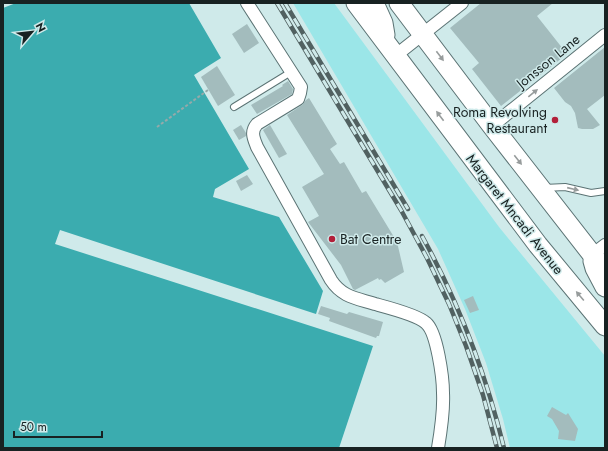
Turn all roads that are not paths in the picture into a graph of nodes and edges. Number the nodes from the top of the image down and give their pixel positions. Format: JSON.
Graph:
{"nodes":[{"id":1,"x":247,"y":3,"type":"edge"},
{"id":2,"x":356,"y":3,"type":"edge"},
{"id":3,"x":374,"y":3,"type":"edge"},
{"id":4,"x":399,"y":3,"type":"edge"},
{"id":5,"x":462,"y":3,"type":"edge"},
{"id":6,"x":423,"y":34,"type":"junction"},
{"id":7,"x":605,"y":35,"type":"edge"},
{"id":8,"x":391,"y":50,"type":"junction"},
{"id":9,"x":291,"y":72,"type":"junction"},
{"id":10,"x":234,"y":107,"type":"dead end"},
{"id":11,"x":492,"y":126,"type":"junction"},
{"id":12,"x":540,"y":189,"type":"junction"},
{"id":13,"x":605,"y":191,"type":"edge"},
{"id":14,"x":599,"y":250,"type":"edge"},
{"id":15,"x":605,"y":271,"type":"edge"},
{"id":16,"x":605,"y":287,"type":"edge"},
{"id":17,"x":605,"y":326,"type":"edge"},
{"id":18,"x":438,"y":448,"type":"edge"}],
"edges":[{"from":1,"to":9,"type":"street"},
{"from":2,"to":8,"type":"main road","name":"Margaret Mncadi Avenue"},
{"from":3,"to":8,"type":"main road"},
{"from":4,"to":6,"type":"main road"},
{"from":5,"to":6,"type":"street"},
{"from":6,"to":8,"type":"street"},
{"from":6,"to":11,"type":"main road","one_way":true},
{"from":11,"to":7,"type":"street","name":"Jonsson Lane","one_way":true},
{"from":17,"to":8,"type":"main road","name":"Margaret Mncadi Avenue","one_way":true},
{"from":9,"to":10,"type":"lane"},
{"from":9,"to":18,"type":"street"},
{"from":11,"to":12,"type":"main road","one_way":true},
{"from":12,"to":13,"type":"lane","one_way":true},
{"from":12,"to":14,"type":"main road"},
{"from":14,"to":15,"type":"main road"},
{"from":14,"to":16,"type":"main road"}]}
